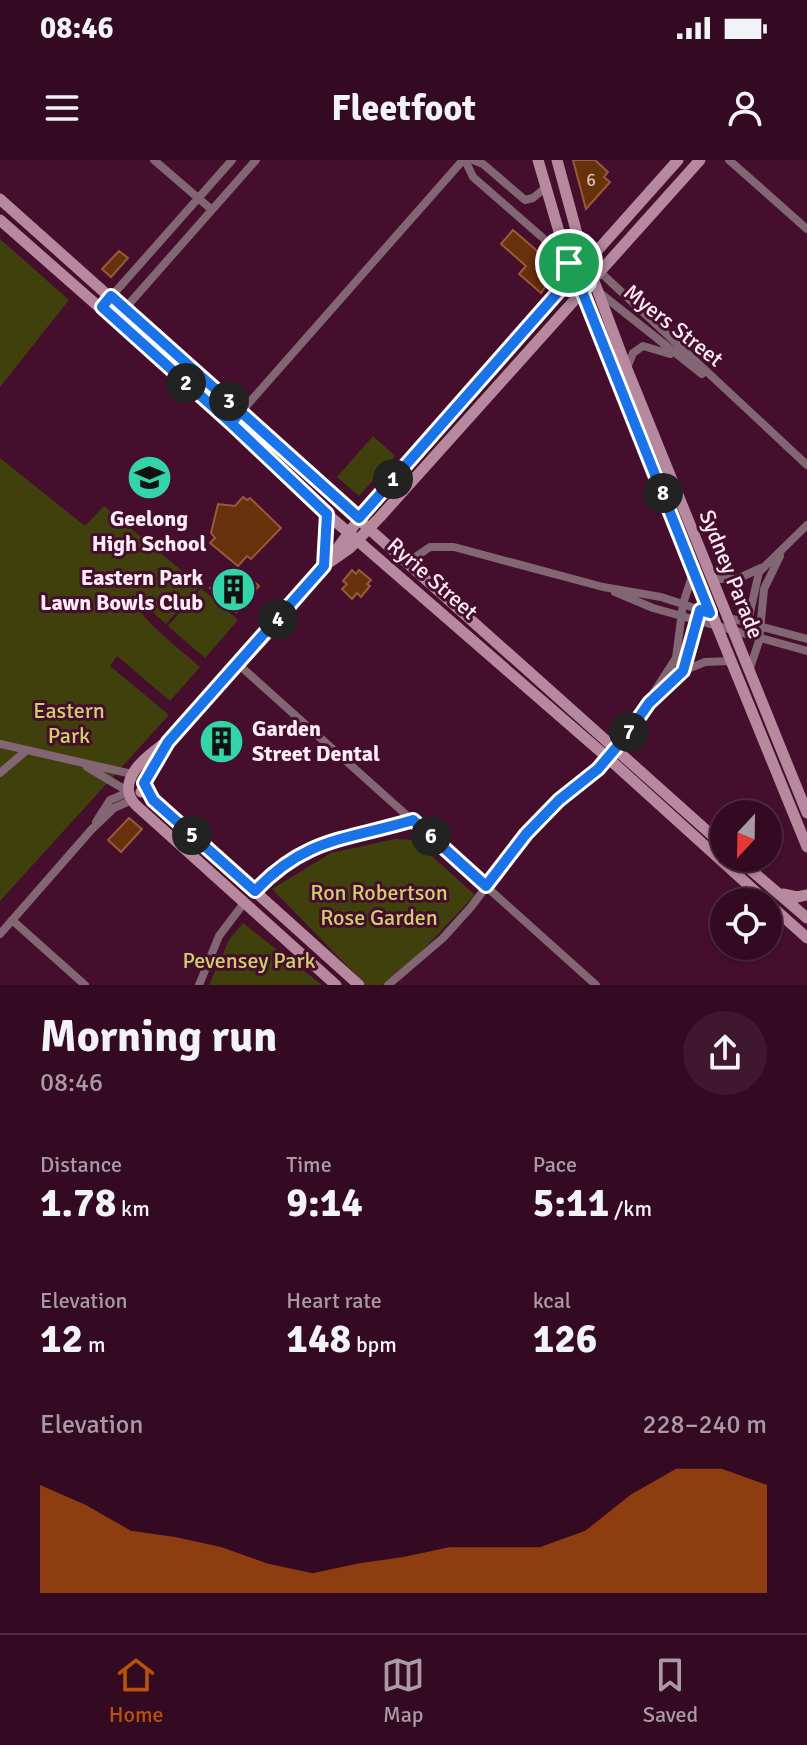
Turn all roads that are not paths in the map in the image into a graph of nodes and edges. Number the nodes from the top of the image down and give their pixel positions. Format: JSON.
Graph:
{"nodes":[{"id":1,"x":154,"y":160,"type":"edge"},
{"id":2,"x":232,"y":160,"type":"edge"},
{"id":3,"x":256,"y":160,"type":"edge"},
{"id":4,"x":464,"y":160,"type":"edge"},
{"id":5,"x":473,"y":160,"type":"edge"},
{"id":6,"x":538,"y":160,"type":"edge"},
{"id":7,"x":557,"y":160,"type":"edge"},
{"id":8,"x":678,"y":160,"type":"edge"},
{"id":9,"x":700,"y":160,"type":"edge"},
{"id":10,"x":729,"y":160,"type":"edge"},
{"id":11,"x":545,"y":188,"type":"junction"},
{"id":12,"x":517,"y":193,"type":"junction"},
{"id":13,"x":199,"y":198,"type":"junction"},
{"id":14,"x":0,"y":199,"type":"edge"},
{"id":15,"x":504,"y":207,"type":"junction"},
{"id":16,"x":212,"y":210,"type":"junction"},
{"id":17,"x":0,"y":220,"type":"edge"},
{"id":18,"x":615,"y":229,"type":"junction"},
{"id":19,"x":807,"y":229,"type":"edge"},
{"id":20,"x":627,"y":240,"type":"junction"},
{"id":21,"x":586,"y":261,"type":"junction"},
{"id":22,"x":572,"y":267,"type":"junction"},
{"id":23,"x":592,"y":283,"type":"junction"},
{"id":24,"x":111,"y":296,"type":"junction"},
{"id":25,"x":548,"y":304,"type":"junction"},
{"id":26,"x":102,"y":307,"type":"junction"},
{"id":27,"x":125,"y":308,"type":"junction"},
{"id":28,"x":559,"y":315,"type":"junction"},
{"id":29,"x":115,"y":319,"type":"junction"},
{"id":30,"x":679,"y":357,"type":"junction"},
{"id":31,"x":627,"y":369,"type":"junction"},
{"id":32,"x":719,"y":386,"type":"junction"},
{"id":33,"x":469,"y":394,"type":"junction"},
{"id":34,"x":480,"y":404,"type":"junction"},
{"id":35,"x":241,"y":412,"type":"junction"},
{"id":36,"x":231,"y":423,"type":"junction"},
{"id":37,"x":408,"y":462,"type":"junction"},
{"id":38,"x":807,"y":465,"type":"edge"},
{"id":39,"x":420,"y":473,"type":"junction"},
{"id":40,"x":327,"y":514,"type":"junction"},
{"id":41,"x":359,"y":518,"type":"junction"},
{"id":42,"x":807,"y":525,"type":"edge"},
{"id":43,"x":370,"y":528,"type":"junction"},
{"id":44,"x":348,"y":531,"type":"junction"},
{"id":45,"x":359,"y":540,"type":"junction"},
{"id":46,"x":782,"y":551,"type":"junction"},
{"id":47,"x":408,"y":562,"type":"junction"},
{"id":48,"x":324,"y":566,"type":"junction"},
{"id":49,"x":763,"y":567,"type":"junction"},
{"id":50,"x":694,"y":570,"type":"junction"},
{"id":51,"x":712,"y":579,"type":"junction"},
{"id":52,"x":603,"y":587,"type":"junction"},
{"id":53,"x":683,"y":604,"type":"junction"},
{"id":54,"x":705,"y":611,"type":"junction"},
{"id":55,"x":683,"y":616,"type":"junction"},
{"id":56,"x":729,"y":618,"type":"junction"},
{"id":57,"x":697,"y":620,"type":"junction"},
{"id":58,"x":747,"y":622,"type":"junction"},
{"id":59,"x":715,"y":625,"type":"junction"},
{"id":60,"x":760,"y":625,"type":"junction"},
{"id":61,"x":740,"y":632,"type":"junction"},
{"id":62,"x":759,"y":637,"type":"junction"},
{"id":63,"x":807,"y":639,"type":"edge"},
{"id":64,"x":807,"y":651,"type":"edge"},
{"id":65,"x":730,"y":661,"type":"junction"},
{"id":66,"x":239,"y":665,"type":"junction"},
{"id":67,"x":683,"y":671,"type":"junction"},
{"id":68,"x":749,"y":671,"type":"junction"},
{"id":69,"x":649,"y":703,"type":"junction"},
{"id":70,"x":168,"y":742,"type":"junction"},
{"id":71,"x":0,"y":744,"type":"edge"},
{"id":72,"x":27,"y":750,"type":"junction"},
{"id":73,"x":612,"y":754,"type":"junction"},
{"id":74,"x":79,"y":763,"type":"junction"},
{"id":75,"x":0,"y":773,"type":"edge"},
{"id":76,"x":132,"y":774,"type":"junction"},
{"id":77,"x":144,"y":788,"type":"junction"},
{"id":78,"x":130,"y":796,"type":"junction"},
{"id":79,"x":807,"y":813,"type":"edge"},
{"id":80,"x":413,"y":820,"type":"junction"},
{"id":81,"x":710,"y":834,"type":"edge"},
{"id":82,"x":204,"y":846,"type":"junction"},
{"id":83,"x":807,"y":847,"type":"edge"},
{"id":84,"x":193,"y":858,"type":"junction"},
{"id":85,"x":753,"y":872,"type":"edge"},
{"id":86,"x":486,"y":886,"type":"junction"},
{"id":87,"x":753,"y":888,"type":"edge"},
{"id":88,"x":772,"y":888,"type":"edge"},
{"id":89,"x":255,"y":891,"type":"junction"},
{"id":90,"x":782,"y":894,"type":"edge"},
{"id":91,"x":807,"y":895,"type":"edge"},
{"id":92,"x":782,"y":896,"type":"edge"},
{"id":93,"x":244,"y":903,"type":"junction"},
{"id":94,"x":782,"y":915,"type":"edge"},
{"id":95,"x":807,"y":918,"type":"edge"},
{"id":96,"x":12,"y":920,"type":"junction"},
{"id":97,"x":0,"y":934,"type":"edge"},
{"id":98,"x":807,"y":938,"type":"edge"},
{"id":99,"x":85,"y":985,"type":"edge"},
{"id":100,"x":199,"y":985,"type":"edge"},
{"id":101,"x":336,"y":985,"type":"edge"},
{"id":102,"x":359,"y":985,"type":"edge"},
{"id":103,"x":388,"y":985,"type":"edge"},
{"id":104,"x":596,"y":985,"type":"edge"}],
"edges":[{"from":1,"to":13,"type":"street"},
{"from":2,"to":13,"type":"street"},
{"from":3,"to":16,"type":"street"},
{"from":4,"to":15,"type":"street"},
{"from":4,"to":35,"type":"street"},
{"from":5,"to":12,"type":"street"},
{"from":6,"to":11,"type":"street","name":"Sydney Parade"},
{"from":7,"to":21,"type":"street","name":"Sydney Parade"},
{"from":8,"to":18,"type":"street"},
{"from":9,"to":20,"type":"street"},
{"from":10,"to":19,"type":"street"},
{"from":11,"to":12,"type":"street"},
{"from":11,"to":22,"type":"street","name":"Sydney Parade"},
{"from":12,"to":15,"type":"street"},
{"from":13,"to":16,"type":"street"},
{"from":13,"to":24,"type":"street"},
{"from":14,"to":24,"type":"street","name":"Ryrie Street"},
{"from":15,"to":22,"type":"street"},
{"from":16,"to":27,"type":"street"},
{"from":17,"to":26,"type":"street","name":"Ryrie Street"},
{"from":18,"to":20,"type":"street"},
{"from":18,"to":21,"type":"street"},
{"from":20,"to":23,"type":"street"},
{"from":21,"to":22,"type":"street"},
{"from":21,"to":23,"type":"street","name":"Sydney Parade"},
{"from":22,"to":23,"type":"street","name":"Sydney Parade"},
{"from":22,"to":25,"type":"street"},
{"from":23,"to":28,"type":"street"},
{"from":23,"to":30,"type":"street","name":"Myers Street"},
{"from":23,"to":31,"type":"street","name":"Sydney Parade"},
{"from":23,"to":32,"type":"street","name":"Myers Street"},
{"from":23,"to":50,"type":"street","name":"Sydney Parade"},
{"from":24,"to":26,"type":"street"},
{"from":24,"to":27,"type":"street","name":"Ryrie Street"},
{"from":25,"to":28,"type":"street"},
{"from":25,"to":33,"type":"street"},
{"from":26,"to":29,"type":"street","name":"Ryrie Street"},
{"from":27,"to":29,"type":"street"},
{"from":27,"to":35,"type":"street","name":"Ryrie Street"},
{"from":28,"to":34,"type":"street"},
{"from":29,"to":36,"type":"street","name":"Ryrie Street"},
{"from":30,"to":31,"type":"street"},
{"from":30,"to":32,"type":"street","name":"Myers Street"},
{"from":31,"to":51,"type":"street","name":"Sydney Parade"},
{"from":32,"to":38,"type":"street","name":"Myers Street"},
{"from":33,"to":34,"type":"street"},
{"from":33,"to":37,"type":"street"},
{"from":34,"to":39,"type":"street"},
{"from":35,"to":36,"type":"street"},
{"from":35,"to":41,"type":"street","name":"Ryrie Street"},
{"from":36,"to":40,"type":"street","name":"Ryrie Street"},
{"from":37,"to":39,"type":"street"},
{"from":37,"to":41,"type":"street"},
{"from":39,"to":43,"type":"street"},
{"from":40,"to":44,"type":"street","name":"Ryrie Street"},
{"from":40,"to":48,"type":"street"},
{"from":41,"to":43,"type":"street","name":"Ryrie Street"},
{"from":41,"to":44,"type":"street"},
{"from":42,"to":46,"type":"street"},
{"from":43,"to":45,"type":"street"},
{"from":43,"to":47,"type":"street","name":"Ryrie Street"},
{"from":44,"to":45,"type":"street","name":"Ryrie Street"},
{"from":44,"to":48,"type":"street"},
{"from":45,"to":48,"type":"street"},
{"from":45,"to":73,"type":"street","name":"Ryrie Street"},
{"from":46,"to":49,"type":"street"},
{"from":46,"to":60,"type":"street"},
{"from":47,"to":52,"type":"street"},
{"from":47,"to":73,"type":"street","name":"Ryrie Street"},
{"from":48,"to":66,"type":"street"},
{"from":49,"to":51,"type":"street"},
{"from":49,"to":58,"type":"street"},
{"from":50,"to":53,"type":"street"},
{"from":50,"to":54,"type":"street","name":"Sydney Parade"},
{"from":51,"to":56,"type":"street","name":"Sydney Parade"},
{"from":52,"to":53,"type":"street"},
{"from":52,"to":55,"type":"street"},
{"from":53,"to":54,"type":"street"},
{"from":53,"to":55,"type":"street"},
{"from":54,"to":56,"type":"street"},
{"from":54,"to":57,"type":"street"},
{"from":54,"to":59,"type":"street","name":"Sydney Parade"},
{"from":55,"to":57,"type":"street"},
{"from":55,"to":69,"type":"street"},
{"from":56,"to":58,"type":"street"},
{"from":56,"to":61,"type":"street","name":"Sydney Parade"},
{"from":57,"to":59,"type":"street"},
{"from":57,"to":67,"type":"street"},
{"from":58,"to":60,"type":"street"},
{"from":58,"to":61,"type":"street"},
{"from":59,"to":61,"type":"street"},
{"from":59,"to":65,"type":"street","name":"Sydney Parade"},
{"from":60,"to":62,"type":"street"},
{"from":60,"to":63,"type":"street"},
{"from":61,"to":62,"type":"street"},
{"from":61,"to":68,"type":"street","name":"Sydney Parade"},
{"from":62,"to":64,"type":"street"},
{"from":62,"to":68,"type":"street"},
{"from":65,"to":67,"type":"street"},
{"from":65,"to":83,"type":"street","name":"Sydney Parade"},
{"from":66,"to":70,"type":"street"},
{"from":66,"to":80,"type":"street"},
{"from":67,"to":69,"type":"street"},
{"from":68,"to":79,"type":"street","name":"Sydney Parade"},
{"from":69,"to":73,"type":"street"},
{"from":70,"to":76,"type":"street"},
{"from":70,"to":77,"type":"street"},
{"from":71,"to":72,"type":"street"},
{"from":72,"to":74,"type":"street"},
{"from":72,"to":75,"type":"street"},
{"from":73,"to":81,"type":"street","name":"Ryrie Street"},
{"from":73,"to":86,"type":"street"},
{"from":73,"to":87,"type":"street","name":"Ryrie Street"},
{"from":74,"to":76,"type":"street"},
{"from":74,"to":78,"type":"street"},
{"from":76,"to":78,"type":"street"},
{"from":77,"to":78,"type":"street"},
{"from":77,"to":82,"type":"street"},
{"from":78,"to":84,"type":"street"},
{"from":78,"to":96,"type":"street"},
{"from":80,"to":86,"type":"street"},
{"from":80,"to":89,"type":"street"},
{"from":82,"to":84,"type":"street"},
{"from":82,"to":89,"type":"street"},
{"from":84,"to":93,"type":"street"},
{"from":85,"to":88,"type":"street"},
{"from":86,"to":103,"type":"street"},
{"from":86,"to":104,"type":"street"},
{"from":89,"to":93,"type":"street"},
{"from":89,"to":102,"type":"street"},
{"from":90,"to":91,"type":"street"},
{"from":92,"to":95,"type":"street"},
{"from":93,"to":100,"type":"street"},
{"from":93,"to":101,"type":"street"},
{"from":94,"to":98,"type":"street","name":"Ryrie Street"},
{"from":96,"to":97,"type":"street"},
{"from":96,"to":99,"type":"street"}]}
